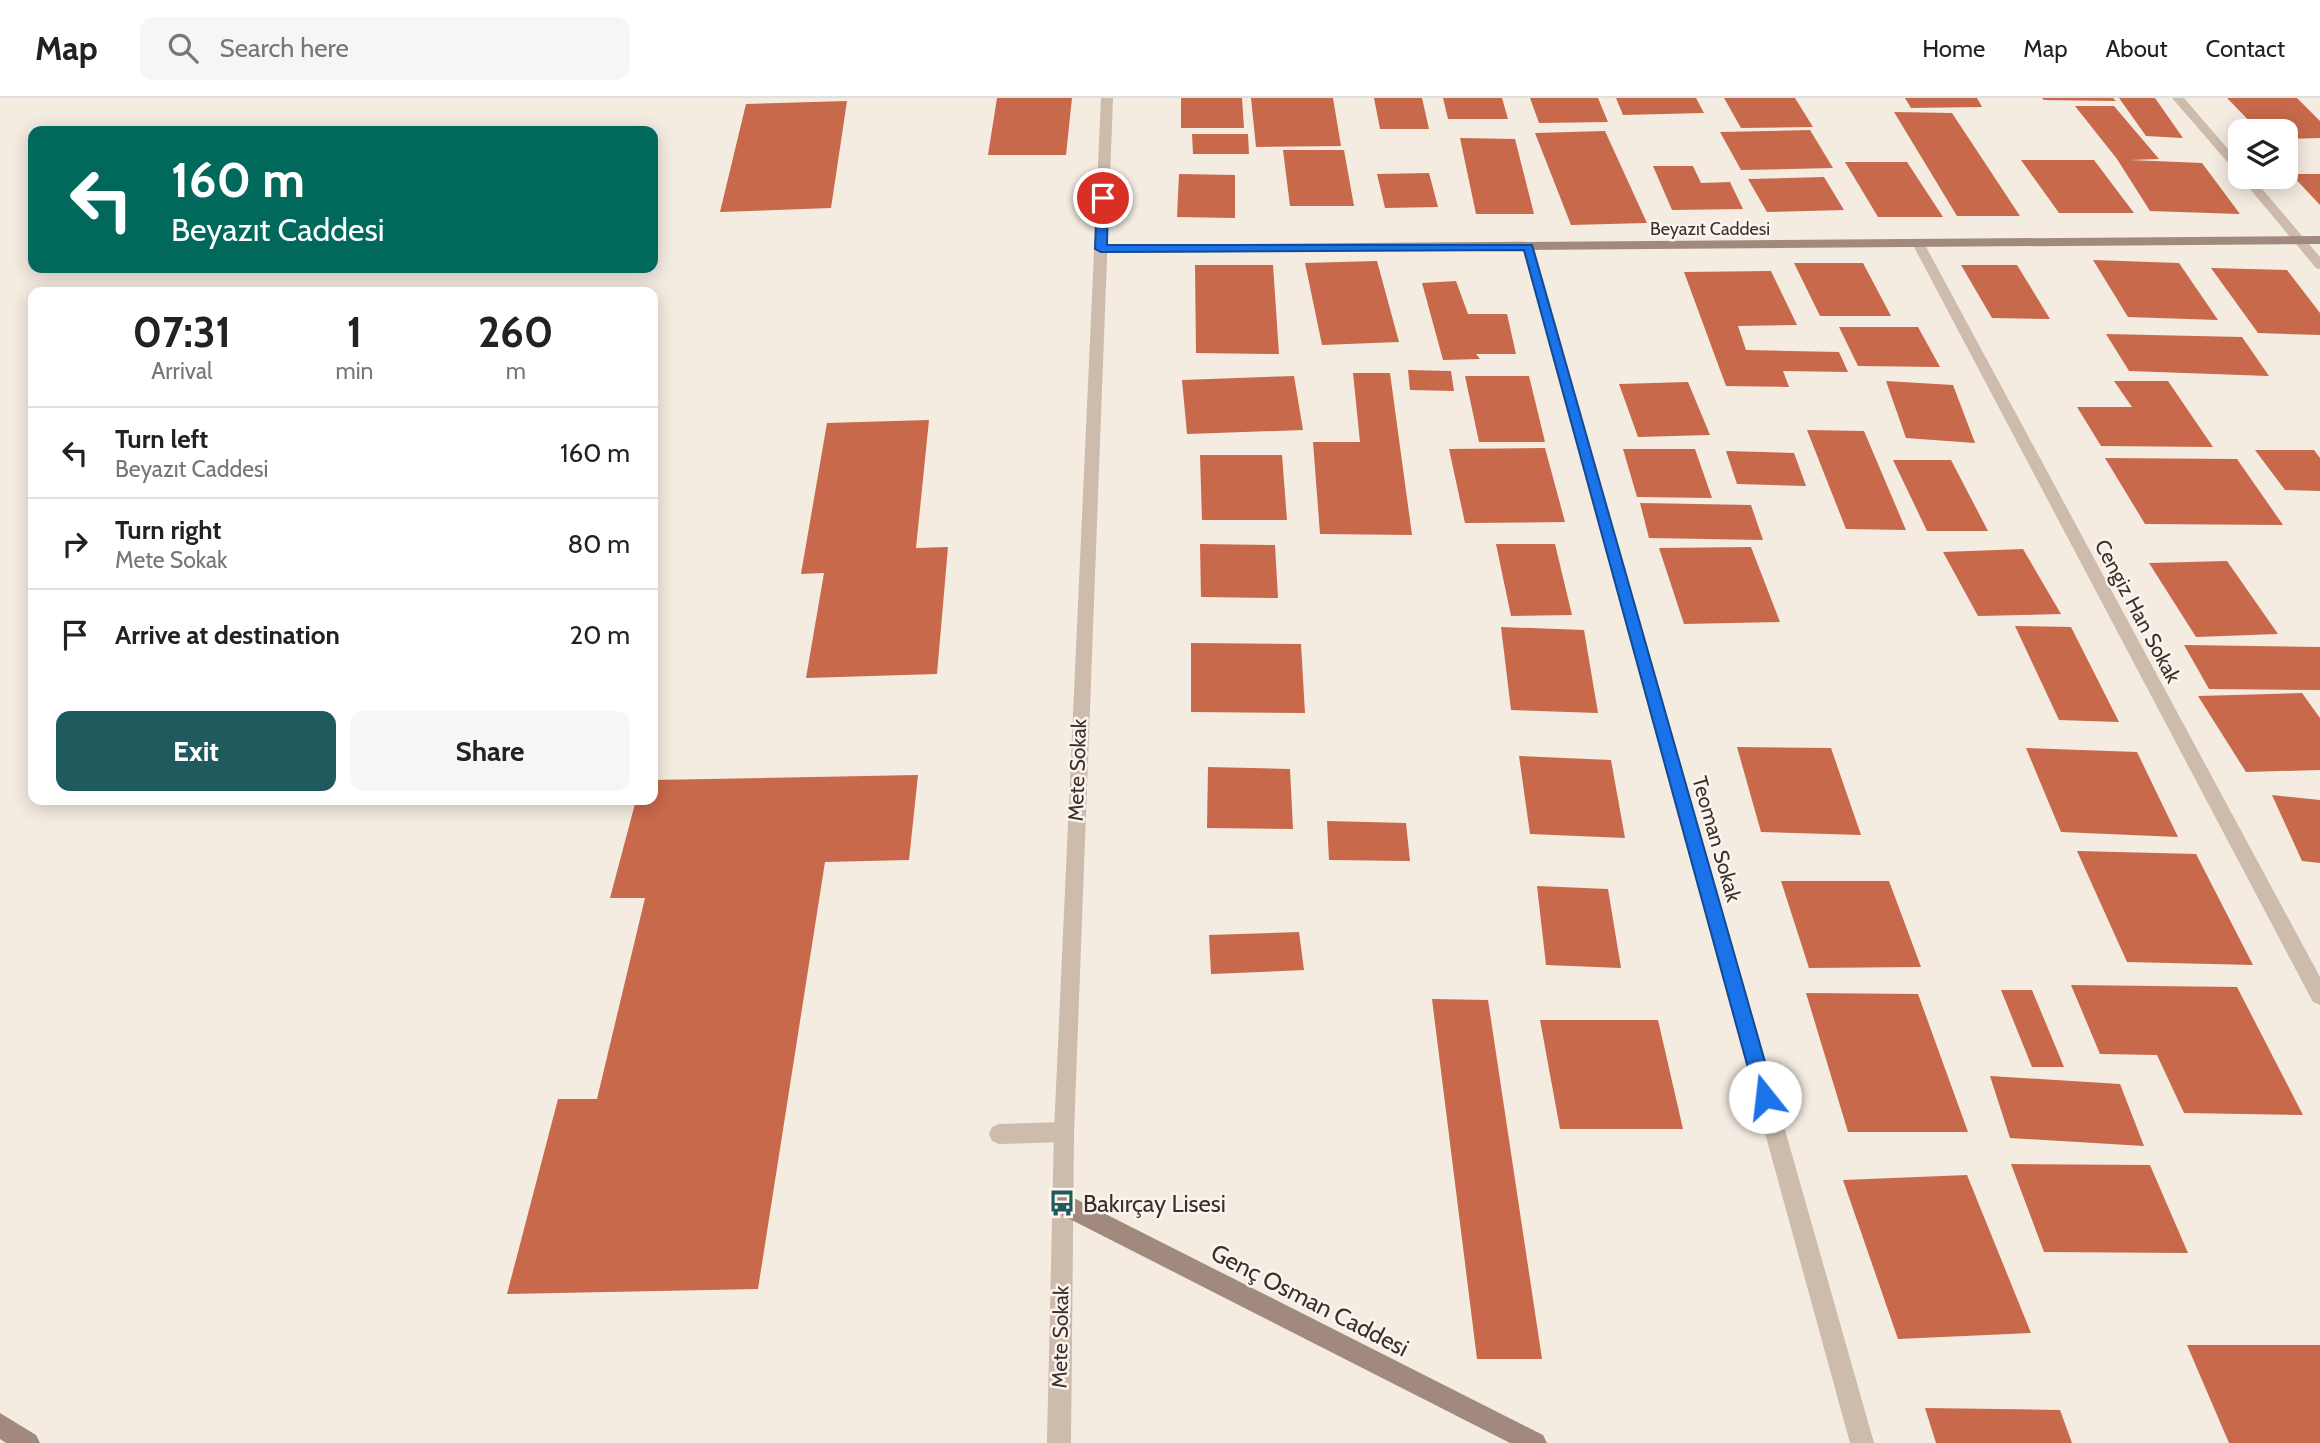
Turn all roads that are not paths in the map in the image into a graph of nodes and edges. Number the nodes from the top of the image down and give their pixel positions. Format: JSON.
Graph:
{"nodes":[{"id":1,"x":1107,"y":98,"type":"edge"},
{"id":2,"x":2178,"y":98,"type":"edge"},
{"id":3,"x":2228,"y":156,"type":"edge"},
{"id":4,"x":2256,"y":189,"type":"edge"},
{"id":5,"x":2300,"y":240,"type":"junction"},
{"id":6,"x":2320,"y":240,"type":"edge"},
{"id":7,"x":1919,"y":245,"type":"junction"},
{"id":8,"x":1528,"y":247,"type":"junction"},
{"id":9,"x":1101,"y":249,"type":"junction"},
{"id":10,"x":2320,"y":265,"type":"edge"},
{"id":11,"x":2320,"y":996,"type":"edge"},
{"id":12,"x":1064,"y":1132,"type":"junction"},
{"id":13,"x":999,"y":1134,"type":"dead end"},
{"id":14,"x":1062,"y":1203,"type":"junction"},
{"id":15,"x":0,"y":1424,"type":"edge"},
{"id":16,"x":28,"y":1443,"type":"edge"},
{"id":17,"x":1059,"y":1443,"type":"edge"},
{"id":18,"x":1535,"y":1443,"type":"edge"},
{"id":19,"x":1862,"y":1443,"type":"edge"}],
"edges":[{"from":1,"to":9,"type":"street","name":"Mete Sokak"},
{"from":2,"to":3,"type":"street"},
{"from":4,"to":5,"type":"street"},
{"from":5,"to":6,"type":"street","name":"Beyazıt Caddesi"},
{"from":5,"to":7,"type":"street","name":"Beyazıt Caddesi"},
{"from":5,"to":10,"type":"street"},
{"from":7,"to":8,"type":"street","name":"Beyazıt Caddesi"},
{"from":7,"to":11,"type":"street","name":"Cengiz Han Sokak"},
{"from":8,"to":9,"type":"street","name":"Beyazıt Caddesi"},
{"from":8,"to":19,"type":"street","name":"Teoman Sokak"},
{"from":9,"to":12,"type":"street","name":"Mete Sokak"},
{"from":12,"to":13,"type":"street"},
{"from":12,"to":14,"type":"street","name":"Mete Sokak"},
{"from":14,"to":17,"type":"street","name":"Mete Sokak"},
{"from":14,"to":18,"type":"street","name":"Genç Osman Caddesi"},
{"from":15,"to":16,"type":"street"}]}
